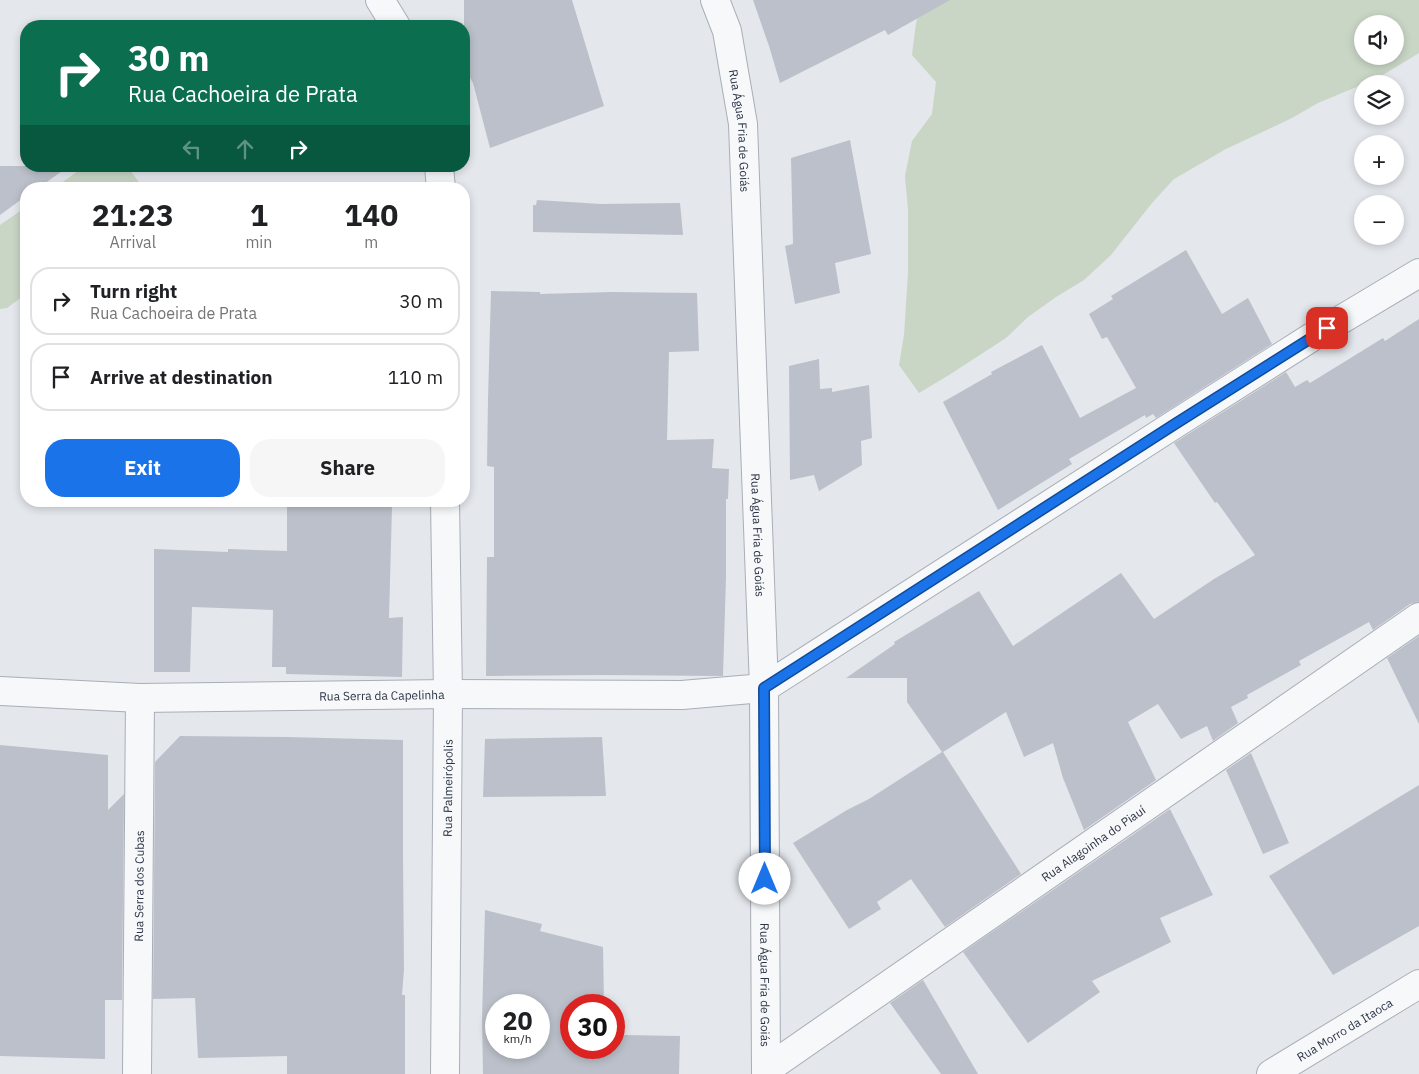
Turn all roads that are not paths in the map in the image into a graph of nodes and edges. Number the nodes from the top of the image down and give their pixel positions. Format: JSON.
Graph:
{"nodes":[{"id":1,"x":380,"y":0,"type":"edge"},
{"id":2,"x":715,"y":0,"type":"edge"},
{"id":3,"x":392,"y":20,"type":"edge"},
{"id":4,"x":1419,"y":273,"type":"edge"},
{"id":5,"x":445,"y":507,"type":"edge"},
{"id":6,"x":1419,"y":617,"type":"edge"},
{"id":7,"x":764,"y":688,"type":"junction"},
{"id":8,"x":0,"y":691,"type":"edge"},
{"id":9,"x":448,"y":694,"type":"junction"},
{"id":10,"x":140,"y":698,"type":"junction"},
{"id":11,"x":1419,"y":984,"type":"edge"},
{"id":12,"x":766,"y":1072,"type":"edge"},
{"id":13,"x":136,"y":1074,"type":"edge"},
{"id":14,"x":445,"y":1074,"type":"edge"},
{"id":15,"x":1270,"y":1074,"type":"edge"}],
"edges":[{"from":1,"to":3,"type":"street"},
{"from":2,"to":7,"type":"street","name":"Rua Água Fria de Goiás"},
{"from":4,"to":7,"type":"street"},
{"from":5,"to":9,"type":"street","name":"Rua Palmeirópolis"},
{"from":6,"to":12,"type":"street","name":"Rua Alagoinha do Piauí"},
{"from":7,"to":9,"type":"street","name":"Rua Serra da Capelinha"},
{"from":7,"to":12,"type":"street","name":"Rua Água Fria de Goiás"},
{"from":8,"to":10,"type":"street","name":"Rua Serra da Capelinha"},
{"from":9,"to":10,"type":"street","name":"Rua Serra da Capelinha"},
{"from":9,"to":14,"type":"street","name":"Rua Palmeirópolis"},
{"from":10,"to":13,"type":"street","name":"Rua Serra dos Cubas"},
{"from":11,"to":15,"type":"street","name":"Rua Morro da Itaoca"}]}
